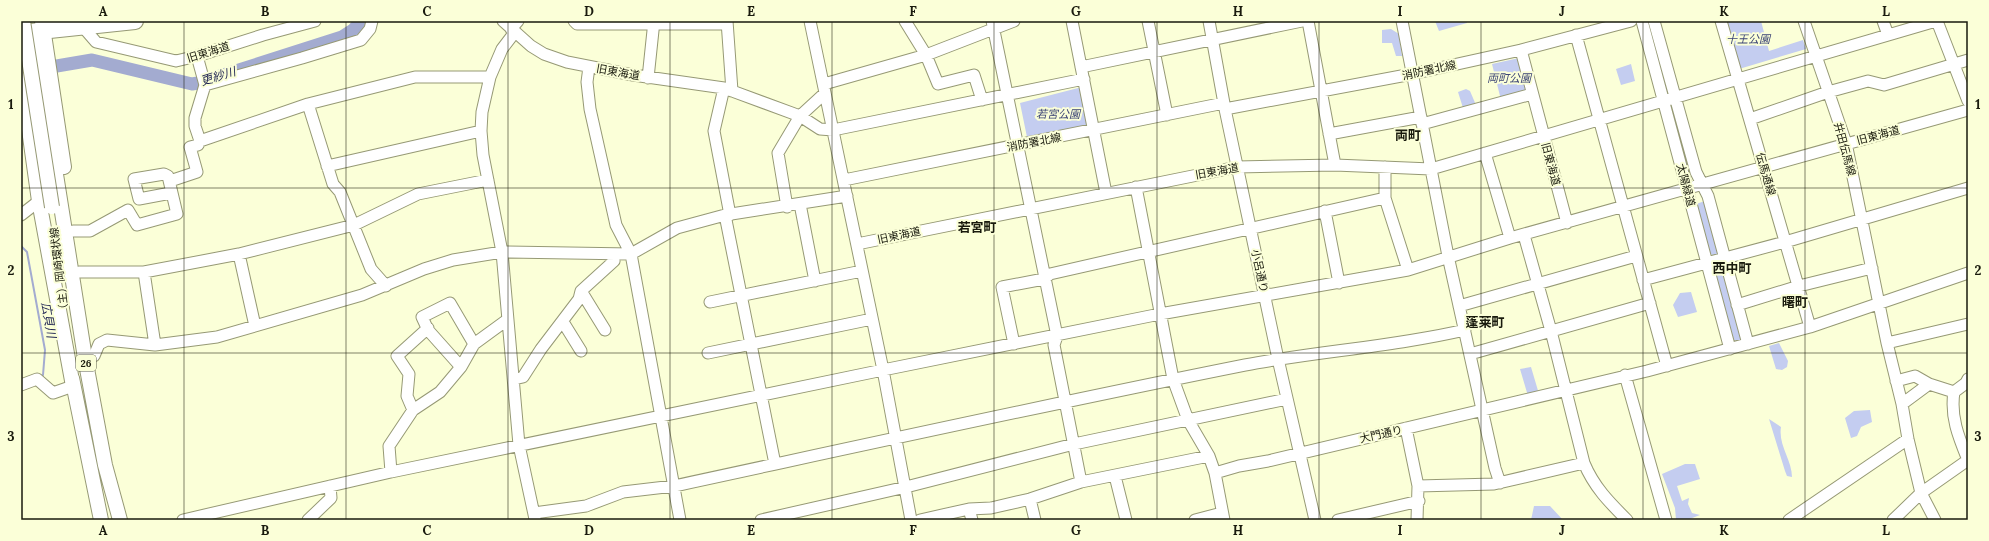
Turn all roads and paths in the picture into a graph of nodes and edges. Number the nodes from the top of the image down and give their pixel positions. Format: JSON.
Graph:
{"nodes":[{"id":1,"x":23,"y":21,"type":"edge"},
{"id":2,"x":135,"y":21,"type":"edge"},
{"id":3,"x":315,"y":21,"type":"edge"},
{"id":4,"x":372,"y":21,"type":"edge"},
{"id":5,"x":574,"y":21,"type":"edge"},
{"id":6,"x":810,"y":21,"type":"edge"},
{"id":7,"x":905,"y":21,"type":"edge"},
{"id":8,"x":1014,"y":21,"type":"edge"},
{"id":9,"x":1072,"y":21,"type":"edge"},
{"id":10,"x":1148,"y":21,"type":"edge"},
{"id":11,"x":1209,"y":21,"type":"edge"},
{"id":12,"x":1302,"y":21,"type":"edge"},
{"id":13,"x":1308,"y":21,"type":"edge"},
{"id":14,"x":1402,"y":21,"type":"edge"},
{"id":15,"x":1630,"y":21,"type":"edge"},
{"id":16,"x":1642,"y":21,"type":"edge"},
{"id":17,"x":1654,"y":21,"type":"edge"},
{"id":18,"x":1721,"y":21,"type":"edge"},
{"id":19,"x":1804,"y":21,"type":"edge"},
{"id":20,"x":1883,"y":21,"type":"edge"},
{"id":21,"x":1937,"y":21,"type":"edge"},
{"id":22,"x":654,"y":22,"type":"edge"},
{"id":23,"x":727,"y":22,"type":"edge"},
{"id":24,"x":992,"y":24,"type":"edge"},
{"id":25,"x":512,"y":26,"type":"edge"},
{"id":26,"x":83,"y":27,"type":"junction"},
{"id":27,"x":35,"y":31,"type":"edge"},
{"id":28,"x":1576,"y":35,"type":"junction"},
{"id":29,"x":1888,"y":35,"type":"junction"},
{"id":30,"x":1212,"y":40,"type":"junction"},
{"id":31,"x":1521,"y":50,"type":"junction"},
{"id":32,"x":1154,"y":51,"type":"junction"},
{"id":33,"x":926,"y":55,"type":"junction"},
{"id":34,"x":197,"y":56,"type":"junction"},
{"id":35,"x":1816,"y":57,"type":"junction"},
{"id":36,"x":1968,"y":60,"type":"edge"},
{"id":37,"x":1954,"y":64,"type":"junction"},
{"id":38,"x":589,"y":67,"type":"junction"},
{"id":39,"x":1081,"y":67,"type":"junction"},
{"id":40,"x":21,"y":72,"type":"edge"},
{"id":41,"x":1412,"y":74,"type":"junction"},
{"id":42,"x":490,"y":77,"type":"junction"},
{"id":43,"x":648,"y":78,"type":"junction"},
{"id":44,"x":1084,"y":79,"type":"junction"},
{"id":45,"x":1738,"y":79,"type":"junction"},
{"id":46,"x":205,"y":85,"type":"junction"},
{"id":47,"x":825,"y":88,"type":"junction"},
{"id":48,"x":728,"y":89,"type":"junction"},
{"id":49,"x":1321,"y":91,"type":"junction"},
{"id":50,"x":1828,"y":92,"type":"junction"},
{"id":51,"x":1007,"y":94,"type":"junction"},
{"id":52,"x":1532,"y":94,"type":"junction"},
{"id":53,"x":1675,"y":97,"type":"junction"},
{"id":54,"x":982,"y":100,"type":"junction"},
{"id":55,"x":1663,"y":101,"type":"junction"},
{"id":56,"x":1968,"y":101,"type":"edge"},
{"id":57,"x":308,"y":104,"type":"junction"},
{"id":58,"x":1224,"y":106,"type":"junction"},
{"id":59,"x":1968,"y":110,"type":"edge"},
{"id":60,"x":1167,"y":115,"type":"junction"},
{"id":61,"x":800,"y":116,"type":"junction"},
{"id":62,"x":1750,"y":118,"type":"junction"},
{"id":63,"x":1422,"y":120,"type":"junction"},
{"id":64,"x":1599,"y":120,"type":"junction"},
{"id":65,"x":833,"y":130,"type":"junction"},
{"id":66,"x":1094,"y":130,"type":"junction"},
{"id":67,"x":480,"y":131,"type":"junction"},
{"id":68,"x":1329,"y":134,"type":"junction"},
{"id":69,"x":1544,"y":137,"type":"junction"},
{"id":70,"x":200,"y":141,"type":"junction"},
{"id":71,"x":1846,"y":143,"type":"junction"},
{"id":72,"x":1017,"y":144,"type":"junction"},
{"id":73,"x":1485,"y":153,"type":"junction"},
{"id":74,"x":1335,"y":165,"type":"junction"},
{"id":75,"x":327,"y":166,"type":"junction"},
{"id":76,"x":1237,"y":167,"type":"junction"},
{"id":77,"x":1385,"y":167,"type":"junction"},
{"id":78,"x":1764,"y":167,"type":"junction"},
{"id":79,"x":1431,"y":168,"type":"junction"},
{"id":80,"x":488,"y":180,"type":"junction"},
{"id":81,"x":844,"y":180,"type":"junction"},
{"id":82,"x":170,"y":181,"type":"junction"},
{"id":83,"x":1701,"y":185,"type":"junction"},
{"id":84,"x":1136,"y":187,"type":"junction"},
{"id":85,"x":1968,"y":188,"type":"edge"},
{"id":86,"x":1688,"y":189,"type":"junction"},
{"id":87,"x":171,"y":193,"type":"junction"},
{"id":88,"x":1106,"y":193,"type":"junction"},
{"id":89,"x":847,"y":196,"type":"junction"},
{"id":90,"x":1385,"y":198,"type":"junction"},
{"id":91,"x":50,"y":204,"type":"junction"},
{"id":92,"x":800,"y":204,"type":"junction"},
{"id":93,"x":787,"y":207,"type":"junction"},
{"id":94,"x":1623,"y":207,"type":"junction"},
{"id":95,"x":1031,"y":208,"type":"junction"},
{"id":96,"x":1325,"y":211,"type":"junction"},
{"id":97,"x":21,"y":215,"type":"edge"},
{"id":98,"x":728,"y":215,"type":"junction"},
{"id":99,"x":1862,"y":219,"type":"junction"},
{"id":100,"x":1567,"y":222,"type":"junction"},
{"id":101,"x":354,"y":224,"type":"junction"},
{"id":102,"x":1250,"y":227,"type":"junction"},
{"id":103,"x":73,"y":231,"type":"junction"},
{"id":104,"x":1524,"y":235,"type":"junction"},
{"id":105,"x":1510,"y":238,"type":"junction"},
{"id":106,"x":1784,"y":242,"type":"junction"},
{"id":107,"x":857,"y":244,"type":"junction"},
{"id":108,"x":1148,"y":251,"type":"junction"},
{"id":109,"x":502,"y":252,"type":"junction"},
{"id":110,"x":239,"y":254,"type":"junction"},
{"id":111,"x":611,"y":254,"type":"junction"},
{"id":112,"x":631,"y":254,"type":"junction"},
{"id":113,"x":1448,"y":256,"type":"junction"},
{"id":114,"x":1636,"y":256,"type":"junction"},
{"id":115,"x":1724,"y":258,"type":"junction"},
{"id":116,"x":1706,"y":263,"type":"junction"},
{"id":117,"x":1872,"y":268,"type":"junction"},
{"id":118,"x":1408,"y":270,"type":"junction"},
{"id":119,"x":862,"y":271,"type":"junction"},
{"id":120,"x":79,"y":272,"type":"junction"},
{"id":121,"x":144,"y":272,"type":"junction"},
{"id":122,"x":1968,"y":273,"type":"edge"},
{"id":123,"x":1044,"y":279,"type":"junction"},
{"id":124,"x":1643,"y":280,"type":"junction"},
{"id":125,"x":815,"y":281,"type":"junction"},
{"id":126,"x":1339,"y":283,"type":"junction"},
{"id":127,"x":1537,"y":284,"type":"junction"},
{"id":128,"x":386,"y":286,"type":"junction"},
{"id":129,"x":1799,"y":286,"type":"junction"},
{"id":130,"x":581,"y":291,"type":"junction"},
{"id":131,"x":1265,"y":295,"type":"junction"},
{"id":132,"x":741,"y":296,"type":"junction"},
{"id":133,"x":710,"y":302,"type":"dead end"},
{"id":134,"x":1650,"y":304,"type":"junction"},
{"id":135,"x":1880,"y":304,"type":"junction"},
{"id":136,"x":1737,"y":305,"type":"junction"},
{"id":137,"x":1460,"y":306,"type":"junction"},
{"id":138,"x":1160,"y":314,"type":"junction"},
{"id":139,"x":872,"y":319,"type":"junction"},
{"id":140,"x":507,"y":320,"type":"junction"},
{"id":141,"x":563,"y":322,"type":"junction"},
{"id":142,"x":1968,"y":324,"type":"edge"},
{"id":143,"x":255,"y":326,"type":"junction"},
{"id":144,"x":1810,"y":327,"type":"junction"},
{"id":145,"x":428,"y":328,"type":"junction"},
{"id":146,"x":605,"y":330,"type":"dead end"},
{"id":147,"x":1465,"y":330,"type":"junction"},
{"id":148,"x":1551,"y":331,"type":"junction"},
{"id":149,"x":1057,"y":336,"type":"junction"},
{"id":150,"x":1887,"y":343,"type":"junction"},
{"id":151,"x":474,"y":344,"type":"junction"},
{"id":152,"x":750,"y":344,"type":"junction"},
{"id":153,"x":1014,"y":344,"type":"junction"},
{"id":154,"x":1748,"y":344,"type":"junction"},
{"id":155,"x":155,"y":345,"type":"junction"},
{"id":156,"x":1730,"y":349,"type":"junction"},
{"id":157,"x":581,"y":351,"type":"dead end"},
{"id":158,"x":708,"y":353,"type":"dead end"},
{"id":159,"x":1470,"y":354,"type":"junction"},
{"id":160,"x":85,"y":358,"type":"junction"},
{"id":161,"x":1278,"y":359,"type":"junction"},
{"id":162,"x":1667,"y":366,"type":"junction"},
{"id":163,"x":461,"y":367,"type":"junction"},
{"id":164,"x":883,"y":370,"type":"junction"},
{"id":165,"x":1625,"y":375,"type":"junction"},
{"id":166,"x":514,"y":379,"type":"junction"},
{"id":167,"x":1173,"y":379,"type":"junction"},
{"id":168,"x":1968,"y":379,"type":"edge"},
{"id":169,"x":1896,"y":381,"type":"junction"},
{"id":170,"x":1929,"y":384,"type":"junction"},
{"id":171,"x":21,"y":385,"type":"edge"},
{"id":172,"x":73,"y":386,"type":"junction"},
{"id":173,"x":1566,"y":391,"type":"junction"},
{"id":174,"x":1954,"y":392,"type":"junction"},
{"id":175,"x":761,"y":394,"type":"junction"},
{"id":176,"x":1287,"y":399,"type":"junction"},
{"id":177,"x":1065,"y":401,"type":"junction"},
{"id":178,"x":1902,"y":404,"type":"junction"},
{"id":179,"x":414,"y":410,"type":"junction"},
{"id":180,"x":1482,"y":410,"type":"junction"},
{"id":181,"x":661,"y":416,"type":"junction"},
{"id":182,"x":1188,"y":420,"type":"junction"},
{"id":183,"x":1406,"y":428,"type":"junction"},
{"id":184,"x":895,"y":439,"type":"junction"},
{"id":185,"x":1908,"y":439,"type":"junction"},
{"id":186,"x":1074,"y":444,"type":"junction"},
{"id":187,"x":518,"y":445,"type":"junction"},
{"id":188,"x":1300,"y":453,"type":"junction"},
{"id":189,"x":1209,"y":456,"type":"junction"},
{"id":190,"x":1968,"y":460,"type":"edge"},
{"id":191,"x":1584,"y":463,"type":"junction"},
{"id":192,"x":775,"y":464,"type":"junction"},
{"id":193,"x":391,"y":472,"type":"junction"},
{"id":194,"x":1215,"y":473,"type":"junction"},
{"id":195,"x":1115,"y":476,"type":"junction"},
{"id":196,"x":1081,"y":482,"type":"junction"},
{"id":197,"x":1500,"y":483,"type":"junction"},
{"id":198,"x":330,"y":486,"type":"junction"},
{"id":199,"x":674,"y":486,"type":"junction"},
{"id":200,"x":1418,"y":486,"type":"junction"},
{"id":201,"x":906,"y":487,"type":"junction"},
{"id":202,"x":1921,"y":493,"type":"junction"},
{"id":203,"x":1030,"y":499,"type":"junction"},
{"id":204,"x":1419,"y":501,"type":"junction"},
{"id":205,"x":970,"y":515,"type":"edge"},
{"id":206,"x":1223,"y":516,"type":"edge"},
{"id":207,"x":535,"y":517,"type":"edge"},
{"id":208,"x":102,"y":520,"type":"edge"},
{"id":209,"x":120,"y":520,"type":"edge"},
{"id":210,"x":183,"y":520,"type":"edge"},
{"id":211,"x":308,"y":520,"type":"edge"},
{"id":212,"x":680,"y":520,"type":"edge"},
{"id":213,"x":761,"y":520,"type":"edge"},
{"id":214,"x":911,"y":520,"type":"edge"},
{"id":215,"x":920,"y":520,"type":"edge"},
{"id":216,"x":1035,"y":520,"type":"edge"},
{"id":217,"x":1126,"y":520,"type":"edge"},
{"id":218,"x":1195,"y":520,"type":"edge"},
{"id":219,"x":1315,"y":520,"type":"edge"},
{"id":220,"x":1338,"y":520,"type":"edge"},
{"id":221,"x":1417,"y":520,"type":"edge"},
{"id":222,"x":1626,"y":520,"type":"edge"},
{"id":223,"x":1666,"y":520,"type":"edge"},
{"id":224,"x":1789,"y":520,"type":"edge"},
{"id":225,"x":1893,"y":520,"type":"edge"},
{"id":226,"x":1935,"y":520,"type":"edge"}],
"edges":[{"from":1,"to":91,"type":"main road","name":"（主）岡崎環状線","number":"26","bridge":true},
{"from":2,"to":26,"type":"highway"},
{"from":3,"to":34,"type":"street","name":"旧東海道"},
{"from":4,"to":46,"type":"street"},
{"from":5,"to":22,"type":"street"},
{"from":6,"to":47,"type":"street"},
{"from":7,"to":33,"type":"street"},
{"from":8,"to":24,"type":"street"},
{"from":9,"to":39,"type":"street"},
{"from":10,"to":32,"type":"street"},
{"from":11,"to":30,"type":"street","name":"小呂通り"},
{"from":12,"to":30,"type":"street"},
{"from":13,"to":49,"type":"street"},
{"from":14,"to":41,"type":"street"},
{"from":15,"to":28,"type":"street","name":"消防署北線"},
{"from":16,"to":55,"type":"street","name":"太陽緑道"},
{"from":17,"to":53,"type":"street","name":"太陽緑道"},
{"from":18,"to":45,"type":"street","name":"伝馬通線"},
{"from":19,"to":35,"type":"street","name":"井田伝馬線"},
{"from":20,"to":29,"type":"street"},
{"from":21,"to":29,"type":"street"},
{"from":21,"to":37,"type":"street"},
{"from":22,"to":23,"type":"street"},
{"from":22,"to":43,"type":"street"},
{"from":23,"to":48,"type":"street"},
{"from":24,"to":33,"type":"street"},
{"from":24,"to":51,"type":"street"},
{"from":25,"to":38,"type":"street","name":"旧東海道"},
{"from":25,"to":42,"type":"street"},
{"from":26,"to":27,"type":"highway"},
{"from":26,"to":34,"type":"street","name":"旧東海道"},
{"from":27,"to":91,"type":"main road","name":"（主）岡崎環状線","number":"26"},
{"from":27,"to":103,"type":"main road","number":"26"},
{"from":28,"to":31,"type":"street","name":"消防署北線"},
{"from":28,"to":64,"type":"street"},
{"from":29,"to":35,"type":"street"},
{"from":30,"to":32,"type":"street"},
{"from":30,"to":58,"type":"street","name":"小呂通り"},
{"from":31,"to":41,"type":"street","name":"消防署北線"},
{"from":31,"to":52,"type":"street"},
{"from":32,"to":39,"type":"street"},
{"from":32,"to":60,"type":"street"},
{"from":33,"to":47,"type":"street"},
{"from":33,"to":54,"type":"street"},
{"from":34,"to":46,"type":"street"},
{"from":35,"to":45,"type":"street"},
{"from":35,"to":50,"type":"street","name":"井田伝馬線"},
{"from":36,"to":37,"type":"street"},
{"from":37,"to":50,"type":"street"},
{"from":37,"to":56,"type":"street"},
{"from":38,"to":43,"type":"street","name":"旧東海道"},
{"from":38,"to":112,"type":"street"},
{"from":39,"to":44,"type":"street"},
{"from":40,"to":91,"type":"main road","number":"26"},
{"from":41,"to":49,"type":"street","name":"消防署北線"},
{"from":41,"to":63,"type":"street"},
{"from":42,"to":57,"type":"street"},
{"from":42,"to":67,"type":"street"},
{"from":43,"to":48,"type":"street","name":"旧東海道"},
{"from":44,"to":51,"type":"street"},
{"from":44,"to":66,"type":"street"},
{"from":45,"to":53,"type":"street"},
{"from":45,"to":62,"type":"street","name":"伝馬通線"},
{"from":46,"to":70,"type":"street"},
{"from":47,"to":61,"type":"street"},
{"from":47,"to":65,"type":"street"},
{"from":48,"to":61,"type":"street","name":"旧東海道"},
{"from":48,"to":98,"type":"street"},
{"from":49,"to":58,"type":"street","name":"消防署北線"},
{"from":49,"to":68,"type":"street"},
{"from":50,"to":62,"type":"street"},
{"from":50,"to":71,"type":"street","name":"井田伝馬線"},
{"from":51,"to":54,"type":"street"},
{"from":51,"to":72,"type":"street"},
{"from":52,"to":63,"type":"street"},
{"from":52,"to":69,"type":"street"},
{"from":53,"to":55,"type":"street"},
{"from":53,"to":83,"type":"street","name":"太陽緑道"},
{"from":54,"to":65,"type":"street"},
{"from":55,"to":64,"type":"street"},
{"from":55,"to":86,"type":"street","name":"太陽緑道"},
{"from":57,"to":70,"type":"street"},
{"from":57,"to":75,"type":"street"},
{"from":58,"to":60,"type":"street","name":"消防署北線"},
{"from":58,"to":76,"type":"street","name":"小呂通り"},
{"from":59,"to":71,"type":"street","name":"旧東海道"},
{"from":60,"to":66,"type":"street","name":"消防署北線"},
{"from":61,"to":65,"type":"street","name":"旧東海道"},
{"from":61,"to":93,"type":"street"},
{"from":62,"to":78,"type":"street","name":"伝馬通線"},
{"from":63,"to":68,"type":"street"},
{"from":63,"to":79,"type":"street"},
{"from":64,"to":69,"type":"street"},
{"from":64,"to":94,"type":"street"},
{"from":65,"to":81,"type":"street"},
{"from":66,"to":72,"type":"street","name":"消防署北線"},
{"from":66,"to":88,"type":"street"},
{"from":67,"to":75,"type":"street"},
{"from":67,"to":80,"type":"street"},
{"from":68,"to":74,"type":"street"},
{"from":69,"to":73,"type":"street","name":"旧東海道"},
{"from":69,"to":100,"type":"street","name":"旧東海道"},
{"from":70,"to":82,"type":"street"},
{"from":71,"to":78,"type":"street","name":"旧東海道"},
{"from":71,"to":99,"type":"street","name":"井田伝馬線"},
{"from":72,"to":81,"type":"street","name":"消防署北線"},
{"from":72,"to":95,"type":"street"},
{"from":73,"to":79,"type":"street","name":"旧東海道"},
{"from":73,"to":105,"type":"street"},
{"from":74,"to":76,"type":"street","name":"旧東海道"},
{"from":74,"to":77,"type":"street","name":"旧東海道"},
{"from":75,"to":101,"type":"street"},
{"from":76,"to":84,"type":"street","name":"旧東海道"},
{"from":76,"to":102,"type":"street","name":"小呂通り"},
{"from":77,"to":79,"type":"street","name":"旧東海道"},
{"from":77,"to":90,"type":"street"},
{"from":78,"to":83,"type":"street","name":"旧東海道"},
{"from":78,"to":106,"type":"street","name":"伝馬通線"},
{"from":79,"to":113,"type":"street"},
{"from":80,"to":101,"type":"street"},
{"from":80,"to":109,"type":"street"},
{"from":81,"to":89,"type":"street"},
{"from":82,"to":87,"type":"street"},
{"from":82,"to":87,"type":"street"},
{"from":83,"to":86,"type":"street","name":"旧東海道"},
{"from":83,"to":115,"type":"street","name":"太陽緑道"},
{"from":84,"to":88,"type":"street","name":"旧東海道"},
{"from":84,"to":108,"type":"street"},
{"from":85,"to":99,"type":"street"},
{"from":86,"to":94,"type":"street","name":"旧東海道"},
{"from":86,"to":116,"type":"street","name":"太陽緑道"},
{"from":87,"to":103,"type":"street"},
{"from":88,"to":95,"type":"street","name":"旧東海道"},
{"from":89,"to":92,"type":"street"},
{"from":89,"to":107,"type":"street"},
{"from":90,"to":96,"type":"street"},
{"from":90,"to":118,"type":"street"},
{"from":91,"to":97,"type":"street"},
{"from":91,"to":160,"type":"main road","name":"（主）岡崎環状線","number":"26"},
{"from":91,"to":172,"type":"main road","name":"（主）岡崎環状線","number":"26"},
{"from":92,"to":93,"type":"street"},
{"from":92,"to":125,"type":"street"},
{"from":93,"to":98,"type":"street"},
{"from":94,"to":100,"type":"street","name":"旧東海道"},
{"from":94,"to":114,"type":"street"},
{"from":95,"to":107,"type":"street","name":"旧東海道"},
{"from":95,"to":123,"type":"street"},
{"from":96,"to":102,"type":"street"},
{"from":96,"to":126,"type":"street"},
{"from":98,"to":112,"type":"street"},
{"from":98,"to":132,"type":"street"},
{"from":99,"to":106,"type":"street"},
{"from":99,"to":117,"type":"street","name":"井田伝馬線"},
{"from":100,"to":104,"type":"street"},
{"from":101,"to":110,"type":"street"},
{"from":101,"to":128,"type":"street"},
{"from":102,"to":108,"type":"street"},
{"from":102,"to":131,"type":"street","name":"小呂通り"},
{"from":103,"to":120,"type":"main road","number":"26"},
{"from":104,"to":105,"type":"street"},
{"from":104,"to":127,"type":"street"},
{"from":105,"to":113,"type":"street"},
{"from":106,"to":115,"type":"street"},
{"from":106,"to":129,"type":"street","name":"伝馬通線"},
{"from":107,"to":119,"type":"street"},
{"from":108,"to":123,"type":"street"},
{"from":108,"to":138,"type":"street"},
{"from":109,"to":111,"type":"street"},
{"from":109,"to":128,"type":"street"},
{"from":109,"to":140,"type":"street"},
{"from":110,"to":121,"type":"street"},
{"from":110,"to":143,"type":"street"},
{"from":111,"to":112,"type":"street"},
{"from":111,"to":130,"type":"street"},
{"from":112,"to":181,"type":"street"},
{"from":113,"to":118,"type":"street"},
{"from":113,"to":137,"type":"street"},
{"from":114,"to":124,"type":"street"},
{"from":114,"to":127,"type":"street"},
{"from":115,"to":116,"type":"street"},
{"from":115,"to":136,"type":"street","name":"太陽緑道"},
{"from":116,"to":124,"type":"street"},
{"from":116,"to":156,"type":"street","name":"太陽緑道"},
{"from":117,"to":129,"type":"street"},
{"from":117,"to":135,"type":"street","name":"井田伝馬線"},
{"from":118,"to":126,"type":"street"},
{"from":119,"to":125,"type":"street"},
{"from":119,"to":139,"type":"street"},
{"from":120,"to":121,"type":"street"},
{"from":120,"to":160,"type":"main road","number":"26"},
{"from":121,"to":155,"type":"street"},
{"from":122,"to":135,"type":"street","name":"大門通り"},
{"from":123,"to":149,"type":"street"},
{"from":123,"to":153,"type":"street"},
{"from":124,"to":134,"type":"street"},
{"from":125,"to":132,"type":"street"},
{"from":126,"to":131,"type":"street"},
{"from":127,"to":137,"type":"street"},
{"from":127,"to":148,"type":"street"},
{"from":128,"to":143,"type":"street"},
{"from":129,"to":136,"type":"street"},
{"from":129,"to":144,"type":"street","name":"伝馬通線"},
{"from":130,"to":141,"type":"street"},
{"from":130,"to":146,"type":"street"},
{"from":131,"to":138,"type":"street"},
{"from":131,"to":161,"type":"street","name":"小呂通り"},
{"from":132,"to":133,"type":"street"},
{"from":132,"to":152,"type":"street"},
{"from":134,"to":148,"type":"street"},
{"from":134,"to":162,"type":"street"},
{"from":135,"to":144,"type":"street","name":"大門通り"},
{"from":135,"to":150,"type":"street","name":"井田伝馬線"},
{"from":136,"to":154,"type":"street","name":"太陽緑道"},
{"from":137,"to":147,"type":"street"},
{"from":138,"to":149,"type":"street"},
{"from":138,"to":167,"type":"street"},
{"from":139,"to":152,"type":"street"},
{"from":139,"to":164,"type":"street"},
{"from":140,"to":151,"type":"street"},
{"from":140,"to":166,"type":"street"},
{"from":141,"to":157,"type":"street"},
{"from":141,"to":166,"type":"street"},
{"from":142,"to":150,"type":"street"},
{"from":143,"to":155,"type":"street"},
{"from":144,"to":154,"type":"street","name":"大門通り"},
{"from":145,"to":151,"type":"street"},
{"from":145,"to":163,"type":"street"},
{"from":145,"to":179,"type":"street"},
{"from":147,"to":159,"type":"street"},
{"from":147,"to":161,"type":"street"},
{"from":148,"to":159,"type":"street"},
{"from":148,"to":173,"type":"street"},
{"from":149,"to":153,"type":"street"},
{"from":149,"to":177,"type":"street"},
{"from":150,"to":169,"type":"street","name":"井田伝馬線"},
{"from":151,"to":163,"type":"street"},
{"from":152,"to":158,"type":"street"},
{"from":152,"to":175,"type":"street"},
{"from":153,"to":164,"type":"street"},
{"from":154,"to":156,"type":"street","name":"大門通り"},
{"from":155,"to":160,"type":"street"},
{"from":156,"to":162,"type":"street","name":"大門通り"},
{"from":159,"to":180,"type":"street"},
{"from":160,"to":209,"type":"main road","name":"（主）岡崎環状線","number":"26"},
{"from":161,"to":167,"type":"street"},
{"from":161,"to":176,"type":"street","name":"小呂通り"},
{"from":162,"to":165,"type":"street","name":"大門通り"},
{"from":163,"to":179,"type":"street"},
{"from":164,"to":175,"type":"street"},
{"from":164,"to":184,"type":"street"},
{"from":165,"to":173,"type":"street","name":"大門通り"},
{"from":165,"to":223,"type":"street"},
{"from":166,"to":187,"type":"street"},
{"from":167,"to":177,"type":"street"},
{"from":167,"to":182,"type":"street"},
{"from":168,"to":174,"type":"street"},
{"from":169,"to":170,"type":"street"},
{"from":169,"to":178,"type":"street","name":"井田伝馬線"},
{"from":170,"to":174,"type":"street"},
{"from":170,"to":178,"type":"street"},
{"from":171,"to":172,"type":"street"},
{"from":172,"to":208,"type":"main road","name":"（主）岡崎環状線","number":"26"},
{"from":173,"to":180,"type":"street","name":"大門通り"},
{"from":173,"to":191,"type":"street"},
{"from":174,"to":190,"type":"street"},
{"from":175,"to":181,"type":"street"},
{"from":175,"to":192,"type":"street"},
{"from":176,"to":182,"type":"street"},
{"from":176,"to":188,"type":"street","name":"小呂通り"},
{"from":177,"to":184,"type":"street"},
{"from":177,"to":186,"type":"street"},
{"from":178,"to":185,"type":"street","name":"井田伝馬線"},
{"from":179,"to":193,"type":"street"},
{"from":180,"to":183,"type":"street","name":"大門通り"},
{"from":180,"to":197,"type":"street"},
{"from":181,"to":187,"type":"street"},
{"from":181,"to":199,"type":"street"},
{"from":182,"to":186,"type":"street"},
{"from":182,"to":189,"type":"street"},
{"from":183,"to":188,"type":"street","name":"大門通り"},
{"from":183,"to":200,"type":"street"},
{"from":184,"to":192,"type":"street"},
{"from":184,"to":201,"type":"street"},
{"from":185,"to":202,"type":"street","name":"井田伝馬線"},
{"from":185,"to":224,"type":"street"},
{"from":186,"to":196,"type":"street"},
{"from":186,"to":201,"type":"street"},
{"from":187,"to":193,"type":"street"},
{"from":187,"to":207,"type":"street"},
{"from":188,"to":194,"type":"street","name":"大門通り"},
{"from":188,"to":219,"type":"street","name":"小呂通り"},
{"from":189,"to":194,"type":"street"},
{"from":189,"to":195,"type":"street"},
{"from":190,"to":202,"type":"street"},
{"from":191,"to":197,"type":"street"},
{"from":191,"to":222,"type":"street"},
{"from":192,"to":199,"type":"street"},
{"from":193,"to":198,"type":"street"},
{"from":194,"to":206,"type":"street"},
{"from":195,"to":196,"type":"street"},
{"from":195,"to":217,"type":"street"},
{"from":196,"to":203,"type":"street"},
{"from":197,"to":200,"type":"street"},
{"from":198,"to":210,"type":"street"},
{"from":198,"to":211,"type":"street"},
{"from":199,"to":207,"type":"street"},
{"from":199,"to":212,"type":"street"},
{"from":200,"to":204,"type":"street"},
{"from":201,"to":213,"type":"street"},
{"from":201,"to":214,"type":"street"},
{"from":202,"to":225,"type":"street"},
{"from":202,"to":226,"type":"street"},
{"from":203,"to":205,"type":"street"},
{"from":203,"to":216,"type":"street"},
{"from":204,"to":220,"type":"street"},
{"from":204,"to":221,"type":"street"},
{"from":205,"to":215,"type":"street"},
{"from":206,"to":218,"type":"street"}]}
